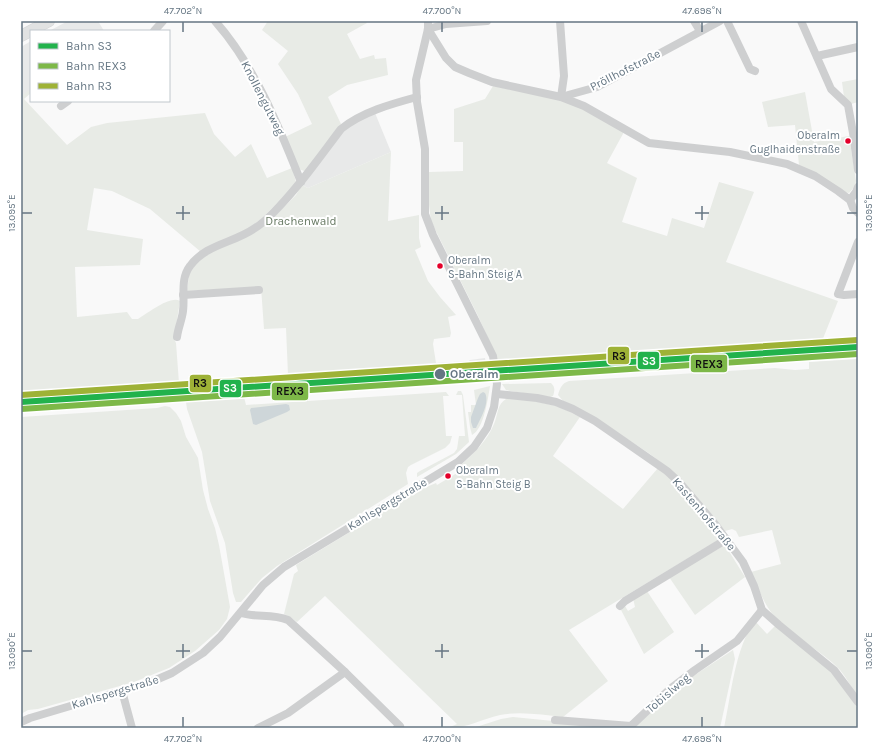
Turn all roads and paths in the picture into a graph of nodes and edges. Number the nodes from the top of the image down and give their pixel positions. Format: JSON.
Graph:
{"nodes":[{"id":1,"x":49,"y":21,"type":"edge"},
{"id":2,"x":163,"y":21,"type":"edge"},
{"id":3,"x":215,"y":21,"type":"edge"},
{"id":4,"x":487,"y":21,"type":"edge"},
{"id":5,"x":560,"y":21,"type":"edge"},
{"id":6,"x":694,"y":21,"type":"edge"},
{"id":7,"x":720,"y":21,"type":"edge"},
{"id":8,"x":727,"y":21,"type":"edge"},
{"id":9,"x":801,"y":21,"type":"edge"},
{"id":10,"x":428,"y":25,"type":"edge"},
{"id":11,"x":32,"y":30,"type":"edge"},
{"id":12,"x":155,"y":30,"type":"edge"},
{"id":13,"x":30,"y":31,"type":"edge"},
{"id":14,"x":700,"y":31,"type":"junction"},
{"id":15,"x":21,"y":36,"type":"edge"},
{"id":16,"x":858,"y":47,"type":"edge"},
{"id":17,"x":817,"y":56,"type":"junction"},
{"id":18,"x":755,"y":71,"type":"dead end"},
{"id":19,"x":417,"y":96,"type":"junction"},
{"id":20,"x":561,"y":97,"type":"junction"},
{"id":21,"x":67,"y":102,"type":"edge"},
{"id":22,"x":61,"y":106,"type":"dead end"},
{"id":23,"x":856,"y":133,"type":"edge"},
{"id":24,"x":858,"y":170,"type":"edge"},
{"id":25,"x":301,"y":182,"type":"junction"},
{"id":26,"x":858,"y":187,"type":"edge"},
{"id":27,"x":850,"y":200,"type":"junction"},
{"id":28,"x":858,"y":213,"type":"edge"},
{"id":29,"x":858,"y":242,"type":"edge"},
{"id":30,"x":259,"y":290,"type":"dead end"},
{"id":31,"x":858,"y":294,"type":"edge"},
{"id":32,"x":183,"y":295,"type":"junction"},
{"id":33,"x":177,"y":337,"type":"dead end"},
{"id":34,"x":497,"y":394,"type":"junction"},
{"id":35,"x":727,"y":539,"type":"junction"},
{"id":36,"x":620,"y":606,"type":"dead end"},
{"id":37,"x":762,"y":610,"type":"junction"},
{"id":38,"x":241,"y":612,"type":"junction"},
{"id":39,"x":345,"y":672,"type":"junction"},
{"id":40,"x":122,"y":691,"type":"junction"},
{"id":41,"x":858,"y":702,"type":"edge"},
{"id":42,"x":555,"y":720,"type":"dead end"},
{"id":43,"x":21,"y":722,"type":"edge"},
{"id":44,"x":398,"y":727,"type":"edge"},
{"id":45,"x":132,"y":728,"type":"edge"},
{"id":46,"x":258,"y":728,"type":"edge"}],
"edges":[{"from":1,"to":11,"type":"main road"},
{"from":2,"to":12,"type":"street"},
{"from":3,"to":25,"type":"street","name":"Knollengutweg"},
{"from":4,"to":10,"type":"street"},
{"from":5,"to":20,"type":"street"},
{"from":6,"to":14,"type":"street"},
{"from":7,"to":14,"type":"street","name":"Pröllhofstraße"},
{"from":8,"to":18,"type":"street"},
{"from":9,"to":17,"type":"street"},
{"from":10,"to":19,"type":"street","name":"Kahlspergstraße"},
{"from":10,"to":20,"type":"street","name":"Pröllhofstraße"},
{"from":13,"to":15,"type":"main road"},
{"from":14,"to":20,"type":"street","name":"Pröllhofstraße"},
{"from":16,"to":17,"type":"street"},
{"from":17,"to":23,"type":"street"},
{"from":19,"to":25,"type":"street"},
{"from":19,"to":34,"type":"street","name":"Kahlspergstraße"},
{"from":20,"to":27,"type":"street"},
{"from":21,"to":22,"type":"street"},
{"from":23,"to":24,"type":"street"},
{"from":25,"to":32,"type":"street"},
{"from":26,"to":27,"type":"street"},
{"from":27,"to":28,"type":"street"},
{"from":29,"to":31,"type":"street"},
{"from":30,"to":32,"type":"street"},
{"from":32,"to":33,"type":"street"},
{"from":34,"to":35,"type":"street","name":"Kastenhofstraße"},
{"from":34,"to":38,"type":"street","name":"Kahlspergstraße"},
{"from":35,"to":36,"type":"street"},
{"from":35,"to":37,"type":"street","name":"Kastenhofstraße"},
{"from":37,"to":41,"type":"street"},
{"from":37,"to":42,"type":"street","name":"Tobislweg"},
{"from":38,"to":39,"type":"street"},
{"from":38,"to":40,"type":"street","name":"Kahlspergstraße"},
{"from":39,"to":44,"type":"street"},
{"from":39,"to":46,"type":"street"},
{"from":40,"to":43,"type":"street","name":"Kahlspergstraße"},
{"from":40,"to":45,"type":"street"}]}
